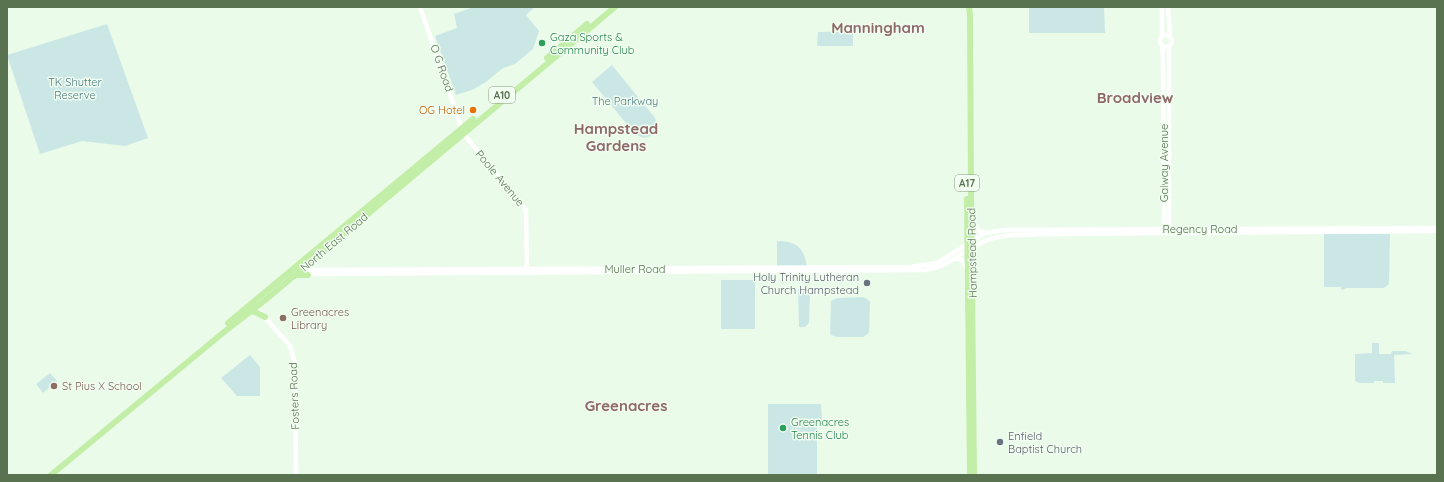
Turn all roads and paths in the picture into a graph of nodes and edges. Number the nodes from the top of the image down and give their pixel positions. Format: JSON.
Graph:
{"nodes":[{"id":1,"x":420,"y":7,"type":"edge"},
{"id":2,"x":609,"y":7,"type":"edge"},
{"id":3,"x":615,"y":7,"type":"edge"},
{"id":4,"x":969,"y":7,"type":"edge"},
{"id":5,"x":1162,"y":7,"type":"edge"},
{"id":6,"x":1168,"y":7,"type":"edge"},
{"id":7,"x":1162,"y":36,"type":"junction"},
{"id":8,"x":1170,"y":36,"type":"junction"},
{"id":9,"x":572,"y":40,"type":"junction"},
{"id":10,"x":1162,"y":45,"type":"junction"},
{"id":11,"x":1169,"y":46,"type":"junction"},
{"id":12,"x":463,"y":131,"type":"junction"},
{"id":13,"x":969,"y":143,"type":"junction"},
{"id":14,"x":972,"y":219,"type":"junction"},
{"id":15,"x":1437,"y":228,"type":"edge"},
{"id":16,"x":1167,"y":231,"type":"junction"},
{"id":17,"x":1437,"y":232,"type":"edge"},
{"id":18,"x":984,"y":233,"type":"junction"},
{"id":19,"x":970,"y":246,"type":"junction"},
{"id":20,"x":956,"y":258,"type":"junction"},
{"id":21,"x":301,"y":266,"type":"junction"},
{"id":22,"x":527,"y":271,"type":"junction"},
{"id":23,"x":346,"y":272,"type":"junction"},
{"id":24,"x":308,"y":275,"type":"junction"},
{"id":25,"x":968,"y":276,"type":"junction"},
{"id":26,"x":291,"y":277,"type":"junction"},
{"id":27,"x":264,"y":301,"type":"junction"},
{"id":28,"x":254,"y":305,"type":"junction"},
{"id":29,"x":250,"y":311,"type":"junction"},
{"id":30,"x":971,"y":315,"type":"junction"},
{"id":31,"x":265,"y":317,"type":"junction"},
{"id":32,"x":221,"y":332,"type":"junction"},
{"id":33,"x":103,"y":431,"type":"junction"},
{"id":34,"x":972,"y":453,"type":"junction"},
{"id":35,"x":46,"y":475,"type":"edge"},
{"id":36,"x":52,"y":475,"type":"edge"},
{"id":37,"x":296,"y":475,"type":"edge"},
{"id":38,"x":970,"y":475,"type":"edge"},
{"id":39,"x":974,"y":475,"type":"edge"}],
"edges":[{"from":1,"to":12,"type":"main road","name":"O G Road"},
{"from":2,"to":9,"type":"highway","name":"North East Road","number":"A10"},
{"from":3,"to":9,"type":"highway","name":"North East Road","number":"A10"},
{"from":4,"to":13,"type":"highway","name":"Hampstead Road","number":"A17"},
{"from":5,"to":7,"type":"main road"},
{"from":6,"to":8,"type":"main road"},
{"from":7,"to":8,"type":"main road"},
{"from":7,"to":10,"type":"main road"},
{"from":8,"to":11,"type":"main road"},
{"from":9,"to":12,"type":"highway","name":"North East Road","number":"A10"},
{"from":10,"to":11,"type":"main road"},
{"from":10,"to":16,"type":"main road","name":"Galway Avenue"},
{"from":11,"to":16,"type":"main road","name":"Galway Avenue"},
{"from":12,"to":21,"type":"highway","name":"North East Road","number":"A10"},
{"from":12,"to":22,"type":"main road","name":"Poole Avenue"},
{"from":13,"to":14,"type":"highway","name":"Hampstead Road","number":"A17"},
{"from":13,"to":19,"type":"highway","name":"Hampstead Road","number":"A17"},
{"from":14,"to":18,"type":"main road"},
{"from":14,"to":19,"type":"highway","name":"Hampstead Road","number":"A17"},
{"from":15,"to":16,"type":"main road","name":"Regency Road"},
{"from":16,"to":17,"type":"main road","name":"Regency Road"},
{"from":16,"to":18,"type":"main road","name":"Regency Road"},
{"from":16,"to":19,"type":"main road","name":"Regency Road"},
{"from":18,"to":19,"type":"main road","name":"Regency Road"},
{"from":19,"to":20,"type":"main road","name":"Muller Road"},
{"from":19,"to":22,"type":"main road","name":"Muller Road"},
{"from":19,"to":25,"type":"highway","name":"Hampstead Road","number":"A17"},
{"from":19,"to":30,"type":"highway","name":"Hampstead Road","number":"A17"},
{"from":20,"to":22,"type":"main road","name":"Muller Road"},
{"from":20,"to":25,"type":"main road"},
{"from":21,"to":23,"type":"main road","name":"Muller Road"},
{"from":21,"to":24,"type":"main road"},
{"from":21,"to":26,"type":"highway","name":"North East Road","number":"A10"},
{"from":21,"to":28,"type":"highway","name":"North East Road","number":"A10"},
{"from":22,"to":23,"type":"main road","name":"Muller Road"},
{"from":23,"to":24,"type":"main road","name":"Muller Road"},
{"from":24,"to":26,"type":"highway"},
{"from":25,"to":30,"type":"highway","name":"Hampstead Road","number":"A17"},
{"from":26,"to":27,"type":"highway","name":"North East Road","number":"A10"},
{"from":27,"to":28,"type":"highway","name":"North East Road","number":"A10"},
{"from":27,"to":31,"type":"main road"},
{"from":28,"to":29,"type":"highway","name":"North East Road","number":"A10"},
{"from":28,"to":31,"type":"main road","name":"Fosters Road"},
{"from":28,"to":32,"type":"highway","name":"North East Road","number":"A10"},
{"from":29,"to":31,"type":"highway"},
{"from":29,"to":32,"type":"highway","name":"North East Road","number":"A10"},
{"from":30,"to":34,"type":"highway","name":"Hampstead Road","number":"A17"},
{"from":31,"to":37,"type":"main road","name":"Fosters Road"},
{"from":32,"to":33,"type":"highway","name":"North East Road","number":"A10"},
{"from":33,"to":35,"type":"highway","name":"North East Road","number":"A10"},
{"from":33,"to":36,"type":"highway","name":"North East Road","number":"A10"},
{"from":34,"to":38,"type":"highway","name":"Hampstead Road","number":"A17"},
{"from":34,"to":39,"type":"highway","name":"Hampstead Road","number":"A17"}]}
